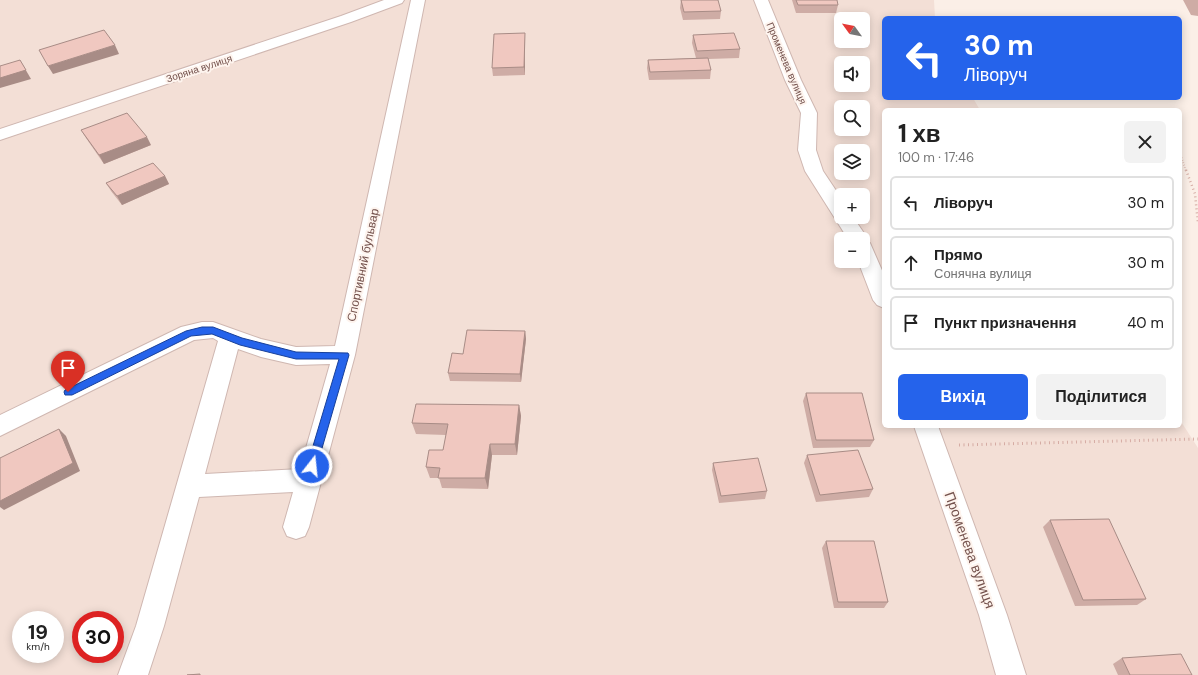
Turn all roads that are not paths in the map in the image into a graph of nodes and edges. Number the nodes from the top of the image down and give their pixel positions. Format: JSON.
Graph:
{"nodes":[{"id":1,"x":397,"y":0,"type":"edge"},
{"id":2,"x":418,"y":0,"type":"edge"},
{"id":3,"x":761,"y":0,"type":"edge"},
{"id":4,"x":0,"y":135,"type":"edge"},
{"id":5,"x":834,"y":202,"type":"edge"},
{"id":6,"x":870,"y":265,"type":"edge"},
{"id":7,"x":882,"y":295,"type":"edge"},
{"id":8,"x":230,"y":338,"type":"junction"},
{"id":9,"x":344,"y":355,"type":"junction"},
{"id":10,"x":0,"y":426,"type":"edge"},
{"id":11,"x":929,"y":436,"type":"edge"},
{"id":12,"x":308,"y":480,"type":"junction"},
{"id":13,"x":189,"y":486,"type":"junction"},
{"id":14,"x":296,"y":527,"type":"dead end"},
{"id":15,"x":133,"y":675,"type":"edge"},
{"id":16,"x":1011,"y":675,"type":"edge"}],
"edges":[{"from":1,"to":4,"type":"street","name":"Зоряна вулиця"},
{"from":2,"to":9,"type":"street","name":"Спортивний бульвар"},
{"from":3,"to":5,"type":"street","name":"Променева вулиця"},
{"from":6,"to":7,"type":"street"},
{"from":8,"to":9,"type":"street"},
{"from":8,"to":10,"type":"street"},
{"from":8,"to":13,"type":"street"},
{"from":9,"to":12,"type":"street","name":"Спортивний бульвар"},
{"from":11,"to":16,"type":"street","name":"Променева вулиця"},
{"from":12,"to":13,"type":"street"},
{"from":12,"to":14,"type":"street","name":"Спортивний бульвар"},
{"from":13,"to":15,"type":"street"}]}
